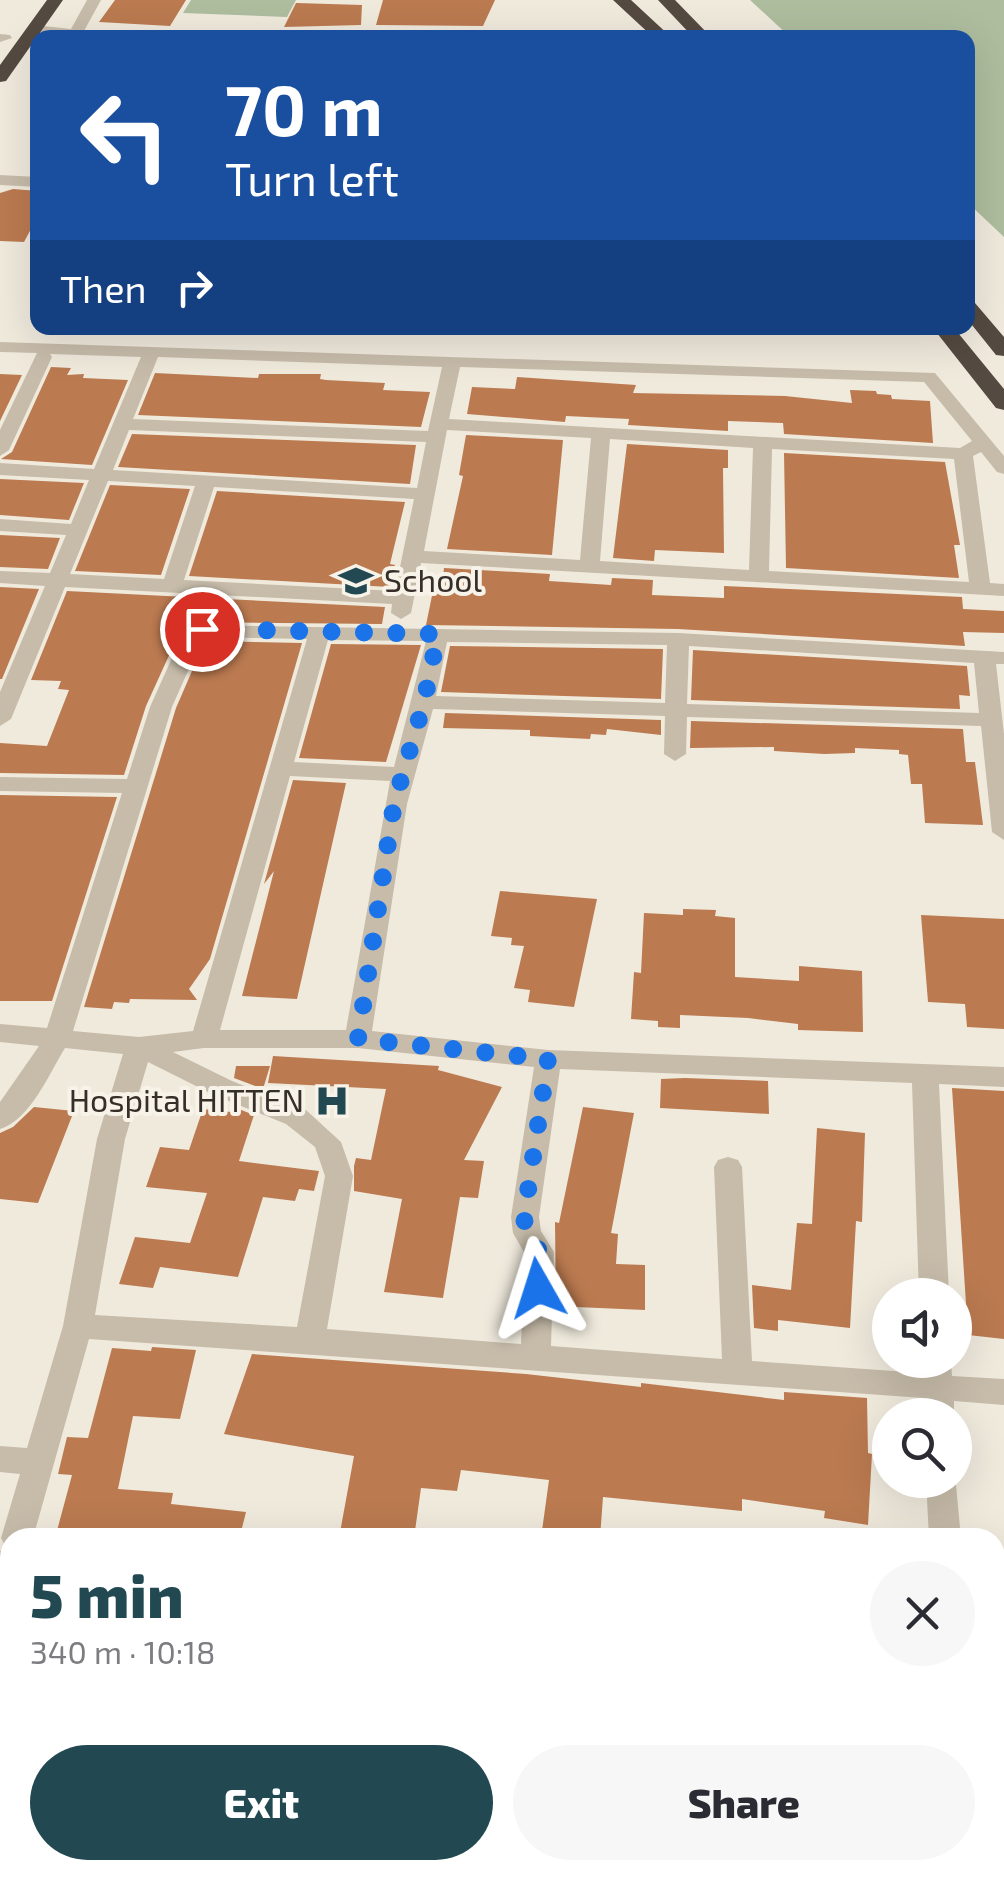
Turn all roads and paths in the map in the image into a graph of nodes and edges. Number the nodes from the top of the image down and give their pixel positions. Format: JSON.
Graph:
{"nodes":[{"id":1,"x":55,"y":0,"type":"edge"},
{"id":2,"x":94,"y":0,"type":"edge"},
{"id":3,"x":621,"y":0,"type":"edge"},
{"id":4,"x":636,"y":0,"type":"edge"},
{"id":5,"x":666,"y":0,"type":"edge"},
{"id":6,"x":687,"y":0,"type":"edge"},
{"id":7,"x":23,"y":12,"type":"dead end"},
{"id":8,"x":37,"y":30,"type":"edge"},
{"id":9,"x":77,"y":30,"type":"edge"},
{"id":10,"x":658,"y":30,"type":"edge"},
{"id":11,"x":661,"y":30,"type":"edge"},
{"id":12,"x":696,"y":30,"type":"edge"},
{"id":13,"x":710,"y":30,"type":"edge"},
{"id":14,"x":2,"y":40,"type":"edge"},
{"id":15,"x":30,"y":41,"type":"edge"},
{"id":16,"x":0,"y":76,"type":"edge"},
{"id":17,"x":0,"y":180,"type":"edge"},
{"id":18,"x":30,"y":182,"type":"edge"},
{"id":19,"x":975,"y":315,"type":"edge"},
{"id":20,"x":949,"y":335,"type":"edge"},
{"id":21,"x":0,"y":346,"type":"edge"},
{"id":22,"x":1004,"y":350,"type":"edge"},
{"id":23,"x":0,"y":356,"type":"edge"},
{"id":24,"x":150,"y":356,"type":"junction"},
{"id":25,"x":43,"y":358,"type":"junction"},
{"id":26,"x":452,"y":366,"type":"junction"},
{"id":27,"x":1004,"y":403,"type":"edge"},
{"id":28,"x":123,"y":424,"type":"junction"},
{"id":29,"x":438,"y":431,"type":"junction"},
{"id":30,"x":601,"y":434,"type":"junction"},
{"id":31,"x":762,"y":443,"type":"junction"},
{"id":32,"x":983,"y":443,"type":"junction"},
{"id":33,"x":0,"y":450,"type":"edge"},
{"id":34,"x":963,"y":454,"type":"junction"},
{"id":35,"x":1004,"y":468,"type":"edge"},
{"id":36,"x":0,"y":469,"type":"edge"},
{"id":37,"x":100,"y":472,"type":"junction"},
{"id":38,"x":207,"y":479,"type":"junction"},
{"id":39,"x":426,"y":494,"type":"junction"},
{"id":40,"x":0,"y":525,"type":"edge"},
{"id":41,"x":78,"y":530,"type":"junction"},
{"id":42,"x":414,"y":557,"type":"junction"},
{"id":43,"x":590,"y":566,"type":"junction"},
{"id":44,"x":0,"y":577,"type":"edge"},
{"id":45,"x":760,"y":578,"type":"junction"},
{"id":46,"x":56,"y":580,"type":"junction"},
{"id":47,"x":171,"y":588,"type":"junction"},
{"id":48,"x":980,"y":589,"type":"junction"},
{"id":49,"x":1004,"y":590,"type":"edge"},
{"id":50,"x":401,"y":598,"type":"junction"},
{"id":51,"x":320,"y":631,"type":"junction"},
{"id":52,"x":401,"y":632,"type":"junction"},
{"id":53,"x":438,"y":634,"type":"junction"},
{"id":54,"x":678,"y":640,"type":"junction"},
{"id":55,"x":994,"y":658,"type":"edge"},
{"id":56,"x":424,"y":702,"type":"junction"},
{"id":57,"x":678,"y":708,"type":"junction"},
{"id":58,"x":0,"y":719,"type":"edge"},
{"id":59,"x":991,"y":720,"type":"junction"},
{"id":60,"x":675,"y":754,"type":"dead end"},
{"id":61,"x":280,"y":768,"type":"junction"},
{"id":62,"x":401,"y":774,"type":"junction"},
{"id":63,"x":0,"y":784,"type":"edge"},
{"id":64,"x":136,"y":786,"type":"junction"},
{"id":65,"x":1004,"y":832,"type":"edge"},
{"id":66,"x":0,"y":1033,"type":"edge"},
{"id":67,"x":358,"y":1039,"type":"junction"},
{"id":68,"x":57,"y":1040,"type":"junction"},
{"id":69,"x":204,"y":1040,"type":"junction"},
{"id":70,"x":139,"y":1046,"type":"junction"},
{"id":71,"x":548,"y":1059,"type":"junction"},
{"id":72,"x":925,"y":1072,"type":"junction"},
{"id":73,"x":1004,"y":1077,"type":"edge"},
{"id":74,"x":0,"y":1119,"type":"edge"},
{"id":75,"x":728,"y":1167,"type":"dead end"},
{"id":76,"x":933,"y":1278,"type":"edge"},
{"id":77,"x":78,"y":1326,"type":"junction"},
{"id":78,"x":310,"y":1340,"type":"junction"},
{"id":79,"x":534,"y":1359,"type":"junction"},
{"id":80,"x":738,"y":1374,"type":"junction"},
{"id":81,"x":938,"y":1388,"type":"edge"},
{"id":82,"x":1004,"y":1392,"type":"edge"},
{"id":83,"x":0,"y":1459,"type":"edge"},
{"id":84,"x":38,"y":1462,"type":"junction"},
{"id":85,"x":943,"y":1498,"type":"edge"},
{"id":86,"x":20,"y":1528,"type":"edge"},
{"id":87,"x":944,"y":1528,"type":"edge"}],
"edges":[{"from":1,"to":8,"type":"highway"},
{"from":2,"to":9,"type":"street"},
{"from":3,"to":10,"type":"highway"},
{"from":4,"to":11,"type":"highway"},
{"from":5,"to":12,"type":"highway"},
{"from":6,"to":13,"type":"highway"},
{"from":7,"to":14,"type":"highway"},
{"from":15,"to":16,"type":"highway"},
{"from":17,"to":18,"type":"street"},
{"from":19,"to":22,"type":"highway"},
{"from":20,"to":27,"type":"highway"},
{"from":21,"to":24,"type":"street"},
{"from":23,"to":25,"type":"street"},
{"from":24,"to":25,"type":"street"},
{"from":24,"to":26,"type":"street"},
{"from":24,"to":28,"type":"street"},
{"from":25,"to":33,"type":"street"},
{"from":26,"to":29,"type":"street"},
{"from":26,"to":32,"type":"street"},
{"from":28,"to":29,"type":"street"},
{"from":28,"to":37,"type":"street"},
{"from":29,"to":30,"type":"street"},
{"from":29,"to":39,"type":"street"},
{"from":30,"to":31,"type":"street"},
{"from":30,"to":43,"type":"street"},
{"from":31,"to":34,"type":"street"},
{"from":31,"to":45,"type":"street"},
{"from":32,"to":34,"type":"street"},
{"from":32,"to":35,"type":"street"},
{"from":34,"to":48,"type":"street"},
{"from":36,"to":37,"type":"street"},
{"from":37,"to":38,"type":"street"},
{"from":37,"to":41,"type":"street"},
{"from":38,"to":39,"type":"street"},
{"from":38,"to":47,"type":"street"},
{"from":39,"to":42,"type":"street"},
{"from":40,"to":41,"type":"street"},
{"from":41,"to":46,"type":"street"},
{"from":42,"to":43,"type":"street"},
{"from":42,"to":50,"type":"street"},
{"from":43,"to":45,"type":"street"},
{"from":44,"to":46,"type":"street"},
{"from":45,"to":48,"type":"street"},
{"from":46,"to":47,"type":"street"},
{"from":46,"to":58,"type":"street"},
{"from":47,"to":50,"type":"street"},
{"from":48,"to":49,"type":"street"},
{"from":50,"to":52,"type":"street"},
{"from":51,"to":52,"type":"street"},
{"from":51,"to":61,"type":"street"},
{"from":51,"to":64,"type":"street"},
{"from":52,"to":53,"type":"street"},
{"from":53,"to":54,"type":"street"},
{"from":53,"to":56,"type":"street"},
{"from":54,"to":55,"type":"street"},
{"from":54,"to":57,"type":"street"},
{"from":55,"to":59,"type":"street"},
{"from":56,"to":57,"type":"street"},
{"from":56,"to":62,"type":"street"},
{"from":57,"to":59,"type":"street"},
{"from":57,"to":60,"type":"street"},
{"from":59,"to":65,"type":"street"},
{"from":61,"to":62,"type":"street"},
{"from":61,"to":69,"type":"street"},
{"from":62,"to":67,"type":"street"},
{"from":63,"to":64,"type":"street"},
{"from":64,"to":68,"type":"street"},
{"from":66,"to":68,"type":"street"},
{"from":67,"to":69,"type":"street"},
{"from":67,"to":71,"type":"street"},
{"from":68,"to":70,"type":"street"},
{"from":68,"to":74,"type":"street"},
{"from":69,"to":70,"type":"street"},
{"from":70,"to":77,"type":"street"},
{"from":70,"to":78,"type":"street"},
{"from":71,"to":72,"type":"street"},
{"from":71,"to":79,"type":"street"},
{"from":72,"to":73,"type":"street"},
{"from":72,"to":76,"type":"street"},
{"from":75,"to":80,"type":"street"},
{"from":77,"to":78,"type":"street"},
{"from":77,"to":84,"type":"street"},
{"from":78,"to":79,"type":"street"},
{"from":79,"to":80,"type":"street"},
{"from":80,"to":81,"type":"street"},
{"from":81,"to":82,"type":"street"},
{"from":83,"to":84,"type":"street"},
{"from":84,"to":86,"type":"street"},
{"from":85,"to":87,"type":"street"}]}
